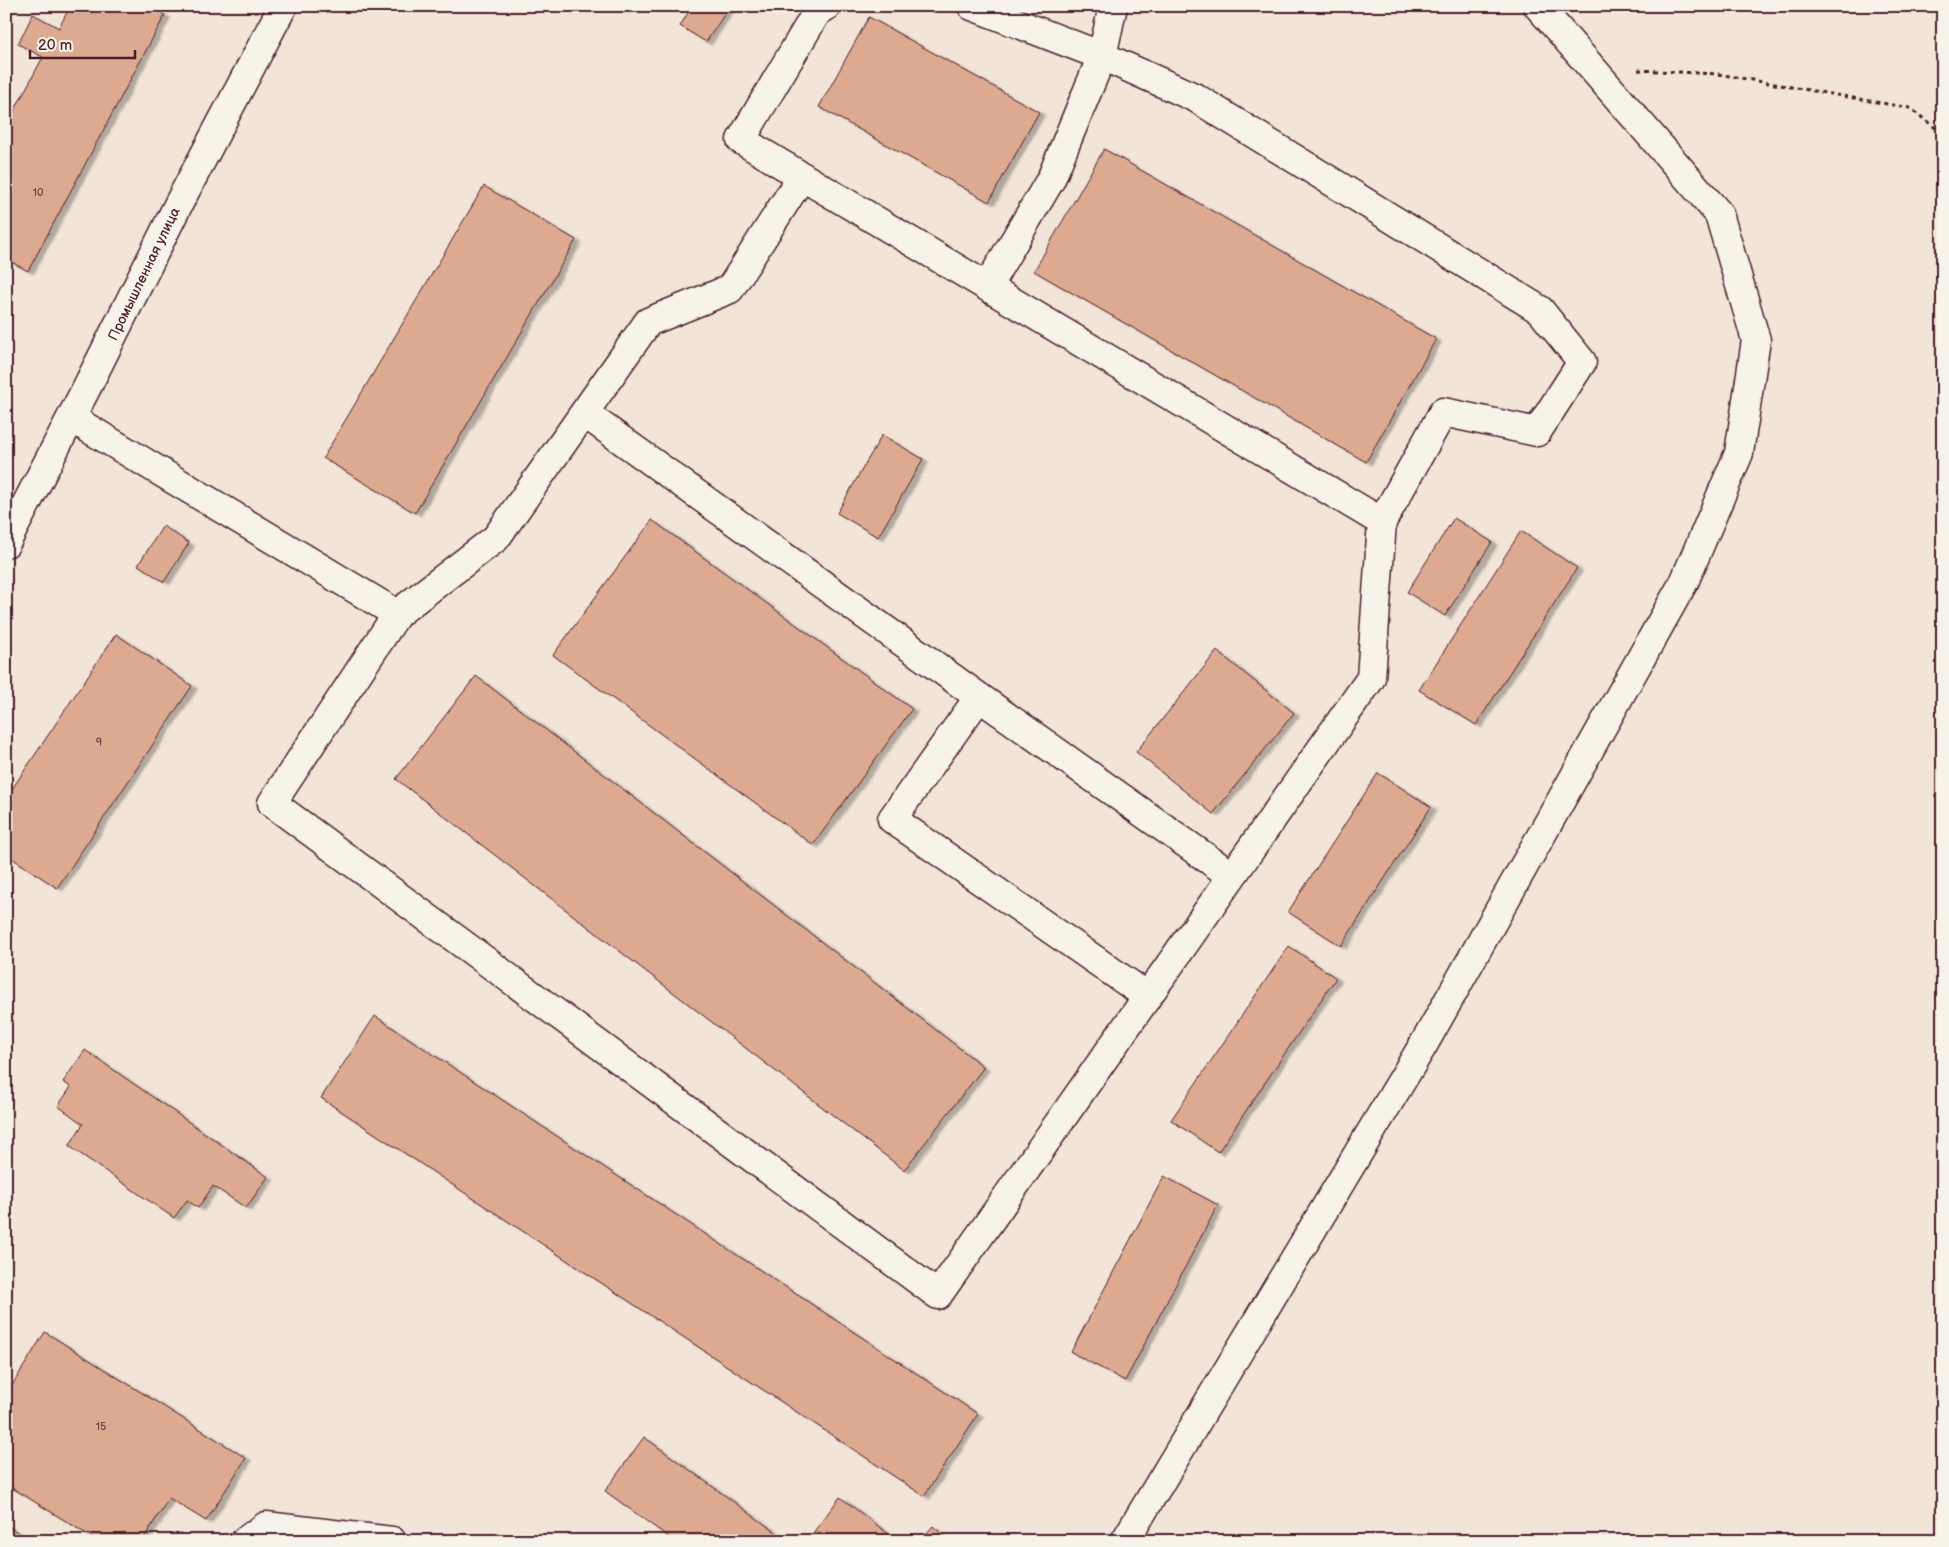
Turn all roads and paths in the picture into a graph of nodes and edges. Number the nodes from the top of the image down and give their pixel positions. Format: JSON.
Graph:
{"nodes":[{"id":1,"x":283,"y":6,"type":"edge"},
{"id":2,"x":827,"y":6,"type":"edge"},
{"id":3,"x":972,"y":6,"type":"edge"},
{"id":4,"x":1113,"y":6,"type":"edge"},
{"id":5,"x":1538,"y":6,"type":"edge"},
{"id":6,"x":1102,"y":56,"type":"junction"},
{"id":7,"x":1592,"y":68,"type":"junction"},
{"id":8,"x":1943,"y":134,"type":"edge"},
{"id":9,"x":802,"y":176,"type":"junction"},
{"id":10,"x":987,"y":287,"type":"junction"},
{"id":11,"x":584,"y":413,"type":"junction"},
{"id":12,"x":72,"y":418,"type":"junction"},
{"id":13,"x":1382,"y":522,"type":"junction"},
{"id":14,"x":6,"y":543,"type":"edge"},
{"id":15,"x":396,"y":614,"type":"junction"},
{"id":16,"x":979,"y":698,"type":"junction"},
{"id":17,"x":1232,"y":876,"type":"junction"},
{"id":18,"x":1147,"y":996,"type":"junction"},
{"id":19,"x":245,"y":1541,"type":"edge"},
{"id":20,"x":392,"y":1541,"type":"edge"},
{"id":21,"x":1125,"y":1541,"type":"edge"}],
"edges":[{"from":1,"to":12,"type":"street","name":"Промышленная улица"},
{"from":2,"to":9,"type":"street"},
{"from":3,"to":6,"type":"street"},
{"from":4,"to":6,"type":"street"},
{"from":5,"to":7,"type":"street"},
{"from":6,"to":10,"type":"street"},
{"from":6,"to":13,"type":"street"},
{"from":7,"to":8,"type":"path"},
{"from":7,"to":21,"type":"street"},
{"from":9,"to":10,"type":"street"},
{"from":9,"to":11,"type":"street"},
{"from":10,"to":13,"type":"street"},
{"from":11,"to":15,"type":"street"},
{"from":11,"to":16,"type":"street"},
{"from":12,"to":14,"type":"street","name":"Промышленная улица"},
{"from":12,"to":15,"type":"street"},
{"from":13,"to":17,"type":"street"},
{"from":15,"to":18,"type":"street"},
{"from":16,"to":17,"type":"street"},
{"from":16,"to":18,"type":"street"},
{"from":17,"to":18,"type":"street"},
{"from":19,"to":20,"type":"street"}]}
